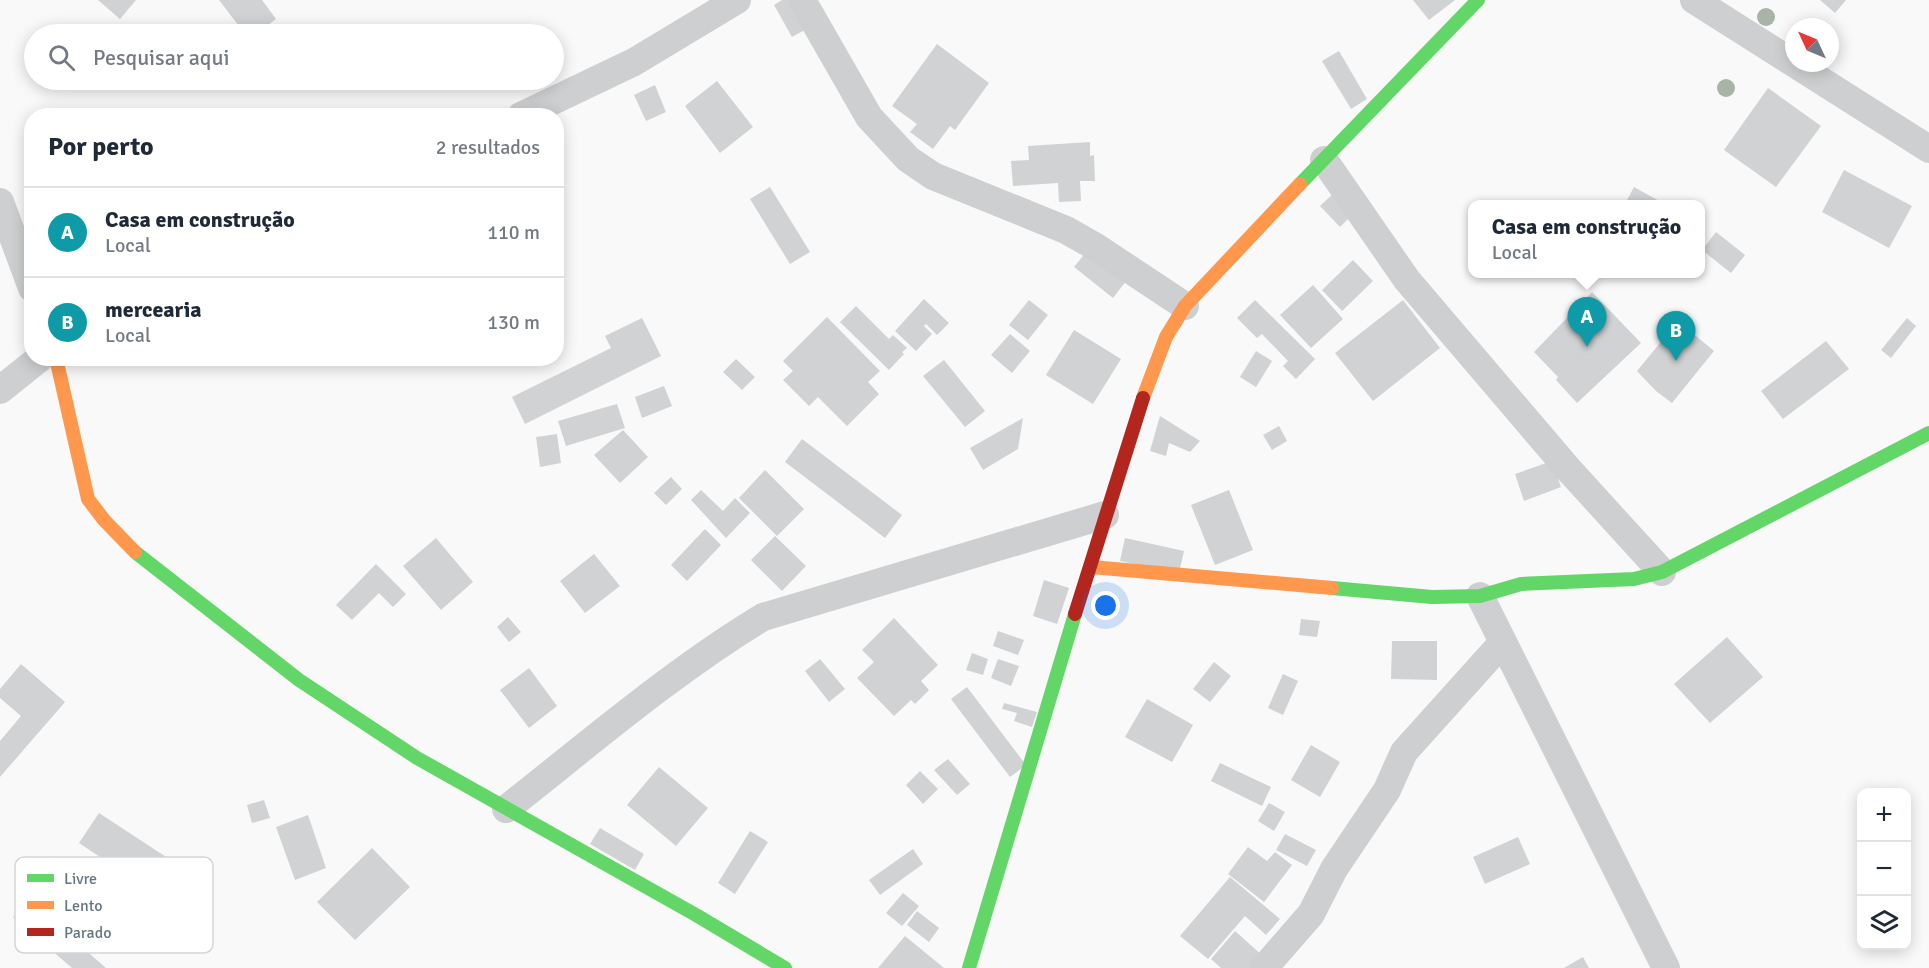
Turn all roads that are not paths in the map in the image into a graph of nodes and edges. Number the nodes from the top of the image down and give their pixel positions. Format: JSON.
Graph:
{"nodes":[{"id":1,"x":737,"y":0,"type":"edge"},
{"id":2,"x":802,"y":0,"type":"edge"},
{"id":3,"x":1478,"y":0,"type":"edge"},
{"id":4,"x":1694,"y":0,"type":"edge"},
{"id":5,"x":538,"y":108,"type":"edge"},
{"id":6,"x":1929,"y":149,"type":"edge"},
{"id":7,"x":1324,"y":160,"type":"junction"},
{"id":8,"x":0,"y":202,"type":"edge"},
{"id":9,"x":22,"y":239,"type":"edge"},
{"id":10,"x":1185,"y":306,"type":"junction"},
{"id":11,"x":30,"y":366,"type":"edge"},
{"id":12,"x":58,"y":366,"type":"edge"},
{"id":13,"x":0,"y":390,"type":"edge"},
{"id":14,"x":1929,"y":433,"type":"edge"},
{"id":15,"x":1105,"y":515,"type":"junction"},
{"id":16,"x":1091,"y":567,"type":"junction"},
{"id":17,"x":1662,"y":572,"type":"junction"},
{"id":18,"x":1480,"y":596,"type":"junction"},
{"id":19,"x":1503,"y":642,"type":"junction"},
{"id":20,"x":506,"y":809,"type":"junction"},
{"id":21,"x":785,"y":968,"type":"edge"},
{"id":22,"x":969,"y":968,"type":"edge"},
{"id":23,"x":1264,"y":968,"type":"edge"},
{"id":24,"x":1665,"y":968,"type":"edge"}],
"edges":[{"from":1,"to":5,"type":"street"},
{"from":2,"to":10,"type":"street"},
{"from":3,"to":7,"type":"street"},
{"from":4,"to":6,"type":"street"},
{"from":7,"to":10,"type":"street"},
{"from":7,"to":17,"type":"street"},
{"from":8,"to":9,"type":"street"},
{"from":10,"to":15,"type":"street"},
{"from":11,"to":13,"type":"street"},
{"from":12,"to":20,"type":"street"},
{"from":14,"to":17,"type":"street"},
{"from":15,"to":16,"type":"street"},
{"from":15,"to":20,"type":"street"},
{"from":16,"to":18,"type":"street"},
{"from":16,"to":22,"type":"street"},
{"from":17,"to":18,"type":"street"},
{"from":18,"to":19,"type":"street"},
{"from":19,"to":23,"type":"street"},
{"from":19,"to":24,"type":"street"},
{"from":20,"to":21,"type":"street"}]}
